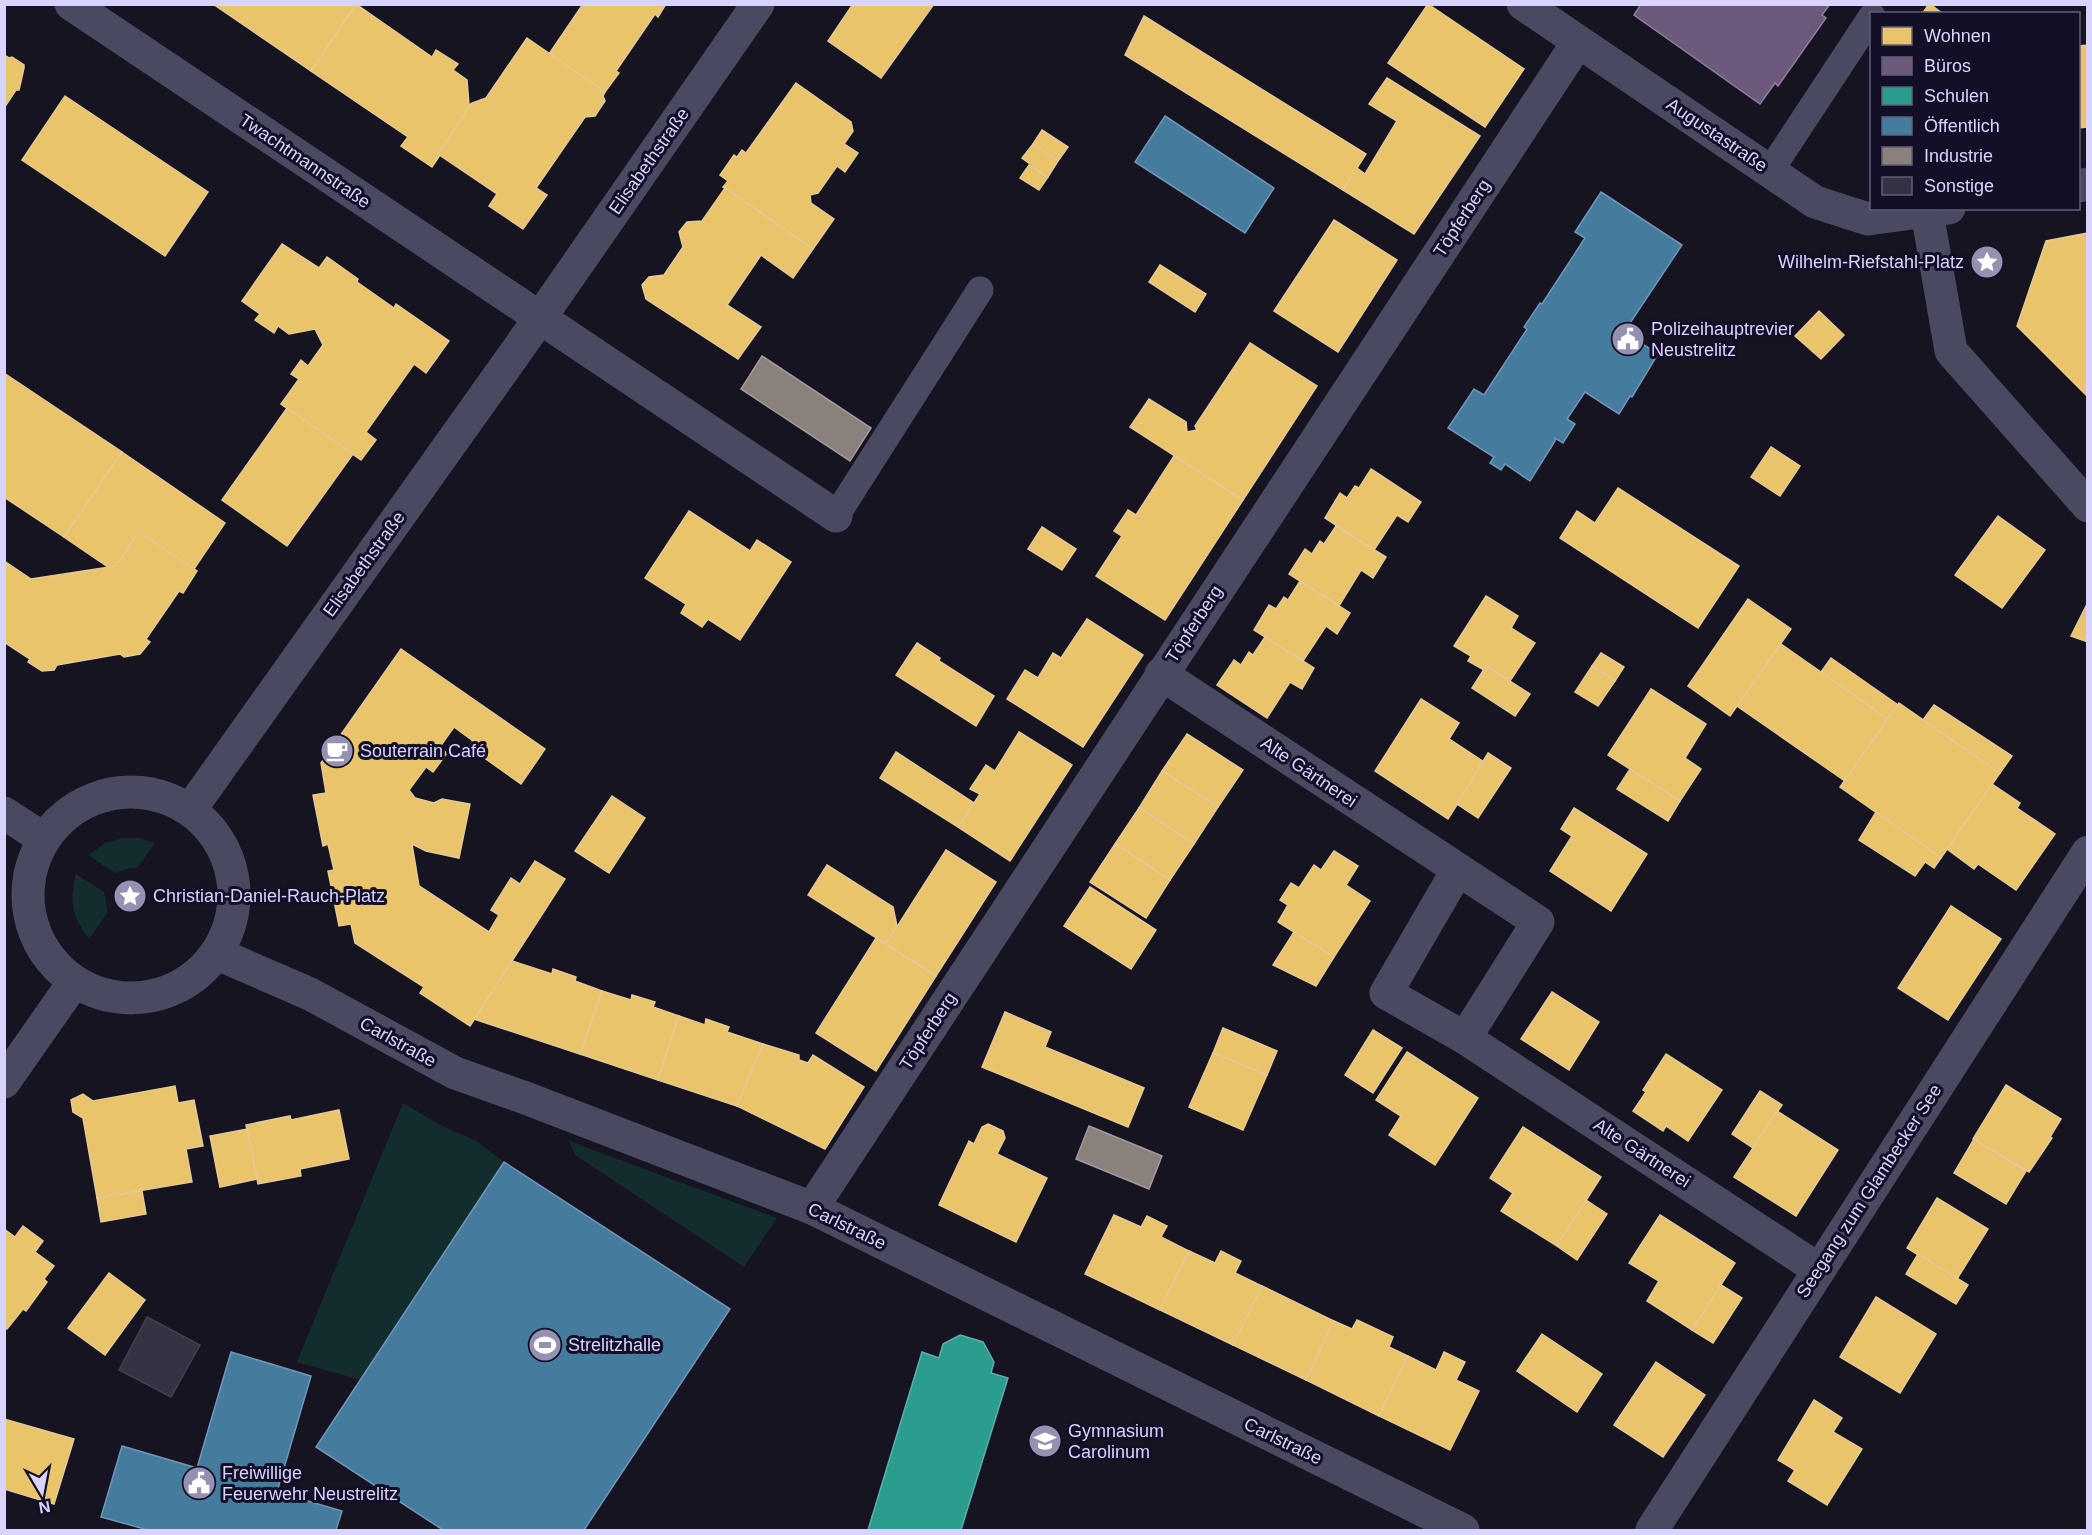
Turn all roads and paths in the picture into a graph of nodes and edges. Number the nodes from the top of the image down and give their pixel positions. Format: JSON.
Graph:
{"nodes":[{"id":1,"x":71,"y":4,"type":"edge"},
{"id":2,"x":758,"y":4,"type":"edge"},
{"id":3,"x":1523,"y":4,"type":"edge"},
{"id":4,"x":1870,"y":18,"type":"edge"},
{"id":5,"x":1578,"y":42,"type":"junction"},
{"id":6,"x":1770,"y":171,"type":"junction"},
{"id":7,"x":1938,"y":210,"type":"edge"},
{"id":8,"x":980,"y":290,"type":"dead end"},
{"id":9,"x":540,"y":318,"type":"junction"},
{"id":10,"x":2088,"y":506,"type":"edge"},
{"id":11,"x":836,"y":516,"type":"joint"},
{"id":12,"x":1161,"y":674,"type":"junction"},
{"id":13,"x":190,"y":810,"type":"junction"},
{"id":14,"x":4,"y":813,"type":"edge"},
{"id":15,"x":44,"y":839,"type":"junction"},
{"id":16,"x":2088,"y":852,"type":"edge"},
{"id":17,"x":1457,"y":871,"type":"junction"},
{"id":18,"x":218,"y":954,"type":"junction"},
{"id":19,"x":74,"y":982,"type":"junction"},
{"id":20,"x":1465,"y":1038,"type":"junction"},
{"id":21,"x":4,"y":1082,"type":"edge"},
{"id":22,"x":812,"y":1208,"type":"junction"},
{"id":23,"x":1818,"y":1269,"type":"junction"},
{"id":24,"x":1462,"y":1530,"type":"edge"},
{"id":25,"x":1652,"y":1530,"type":"edge"}],
"edges":[{"from":1,"to":9,"type":"street","name":"Twachtmannstraße"},
{"from":2,"to":9,"type":"street","name":"Elisabethstraße"},
{"from":3,"to":5,"type":"street","name":"Augustastraße"},
{"from":4,"to":6,"type":"lane"},
{"from":5,"to":6,"type":"street","name":"Augustastraße"},
{"from":5,"to":12,"type":"street","name":"Töpferberg"},
{"from":6,"to":7,"type":"street","name":"Augustastraße"},
{"from":7,"to":10,"type":"street"},
{"from":8,"to":11,"type":"lane"},
{"from":9,"to":11,"type":"street"},
{"from":9,"to":13,"type":"street","name":"Elisabethstraße"},
{"from":12,"to":17,"type":"street","name":"Alte Gärtnerei"},
{"from":12,"to":22,"type":"street","name":"Töpferberg"},
{"from":13,"to":15,"type":"street"},
{"from":13,"to":18,"type":"street"},
{"from":14,"to":15,"type":"street"},
{"from":15,"to":19,"type":"street"},
{"from":16,"to":23,"type":"street","name":"Seegang zum Glambecker See"},
{"from":17,"to":20,"type":"street","name":"Alte Gärtnerei"},
{"from":17,"to":20,"type":"street","name":"Alte Gärtnerei"},
{"from":18,"to":19,"type":"street"},
{"from":18,"to":22,"type":"street","name":"Carlstraße"},
{"from":19,"to":21,"type":"street"},
{"from":20,"to":23,"type":"street","name":"Alte Gärtnerei"},
{"from":22,"to":24,"type":"street","name":"Carlstraße"},
{"from":23,"to":25,"type":"street","name":"Seegang zum Glambecker See"}]}
